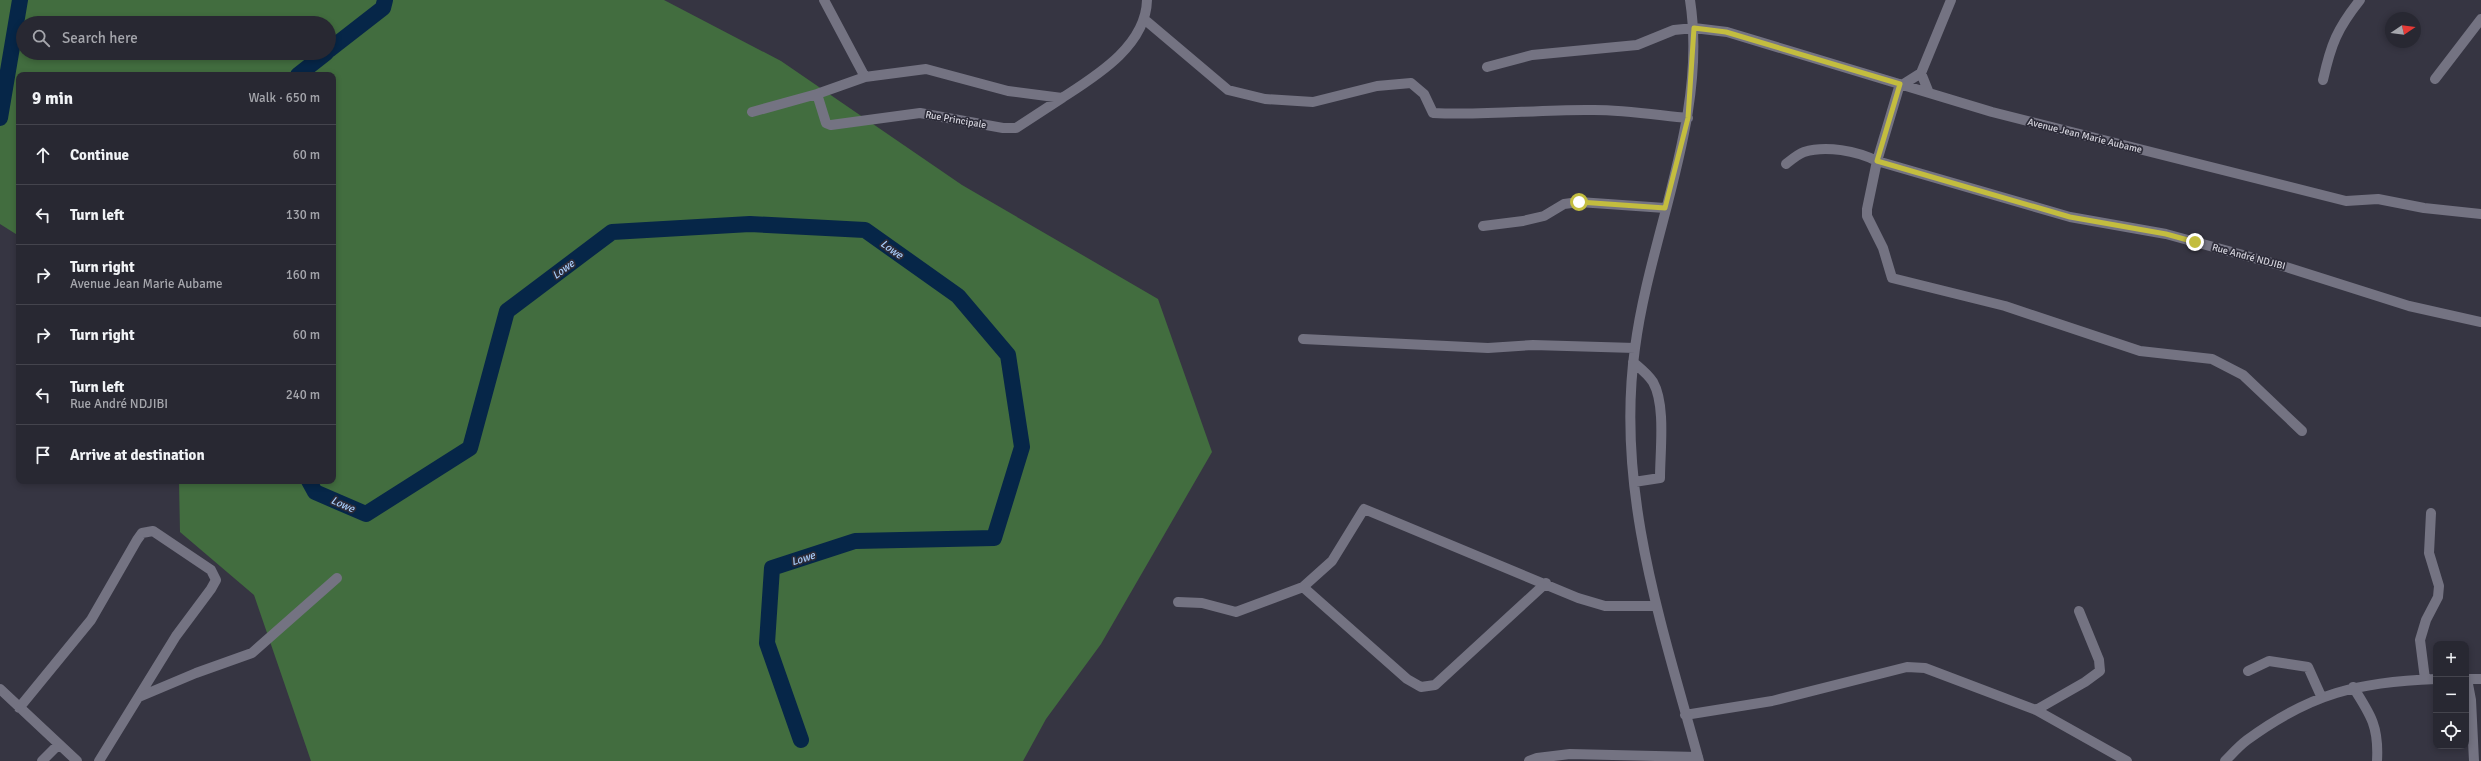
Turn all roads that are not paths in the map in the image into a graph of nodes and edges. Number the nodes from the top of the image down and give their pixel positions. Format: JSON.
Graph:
{"nodes":[{"id":1,"x":824,"y":0,"type":"edge"},
{"id":2,"x":1147,"y":0,"type":"edge"},
{"id":3,"x":1690,"y":0,"type":"edge"},
{"id":4,"x":1951,"y":0,"type":"edge"},
{"id":5,"x":2360,"y":0,"type":"edge"},
{"id":6,"x":1144,"y":19,"type":"junction"},
{"id":7,"x":2481,"y":19,"type":"edge"},
{"id":8,"x":1694,"y":28,"type":"junction"},
{"id":9,"x":1487,"y":67,"type":"dead end"},
{"id":10,"x":1921,"y":73,"type":"junction"},
{"id":11,"x":865,"y":77,"type":"junction"},
{"id":12,"x":2435,"y":79,"type":"dead end"},
{"id":13,"x":2323,"y":80,"type":"dead end"},
{"id":14,"x":1901,"y":85,"type":"junction"},
{"id":15,"x":1929,"y":93,"type":"junction"},
{"id":16,"x":818,"y":94,"type":"junction"},
{"id":17,"x":1062,"y":98,"type":"junction"},
{"id":18,"x":752,"y":112,"type":"dead end"},
{"id":19,"x":1688,"y":118,"type":"junction"},
{"id":20,"x":1877,"y":161,"type":"junction"},
{"id":21,"x":1786,"y":164,"type":"dead end"},
{"id":22,"x":1665,"y":208,"type":"junction"},
{"id":23,"x":2481,"y":214,"type":"edge"},
{"id":24,"x":1483,"y":226,"type":"dead end"},
{"id":25,"x":2481,"y":322,"type":"edge"},
{"id":26,"x":1303,"y":339,"type":"dead end"},
{"id":27,"x":1635,"y":348,"type":"junction"},
{"id":28,"x":1634,"y":362,"type":"junction"},
{"id":29,"x":2302,"y":431,"type":"dead end"},
{"id":30,"x":1634,"y":482,"type":"junction"},
{"id":31,"x":2431,"y":513,"type":"dead end"},
{"id":32,"x":337,"y":578,"type":"dead end"},
{"id":33,"x":1546,"y":583,"type":"junction"},
{"id":34,"x":1303,"y":586,"type":"junction"},
{"id":35,"x":1178,"y":602,"type":"dead end"},
{"id":36,"x":1656,"y":606,"type":"junction"},
{"id":37,"x":2079,"y":611,"type":"dead end"},
{"id":38,"x":2248,"y":671,"type":"dead end"},
{"id":39,"x":2433,"y":678,"type":"edge"},
{"id":40,"x":2425,"y":679,"type":"junction"},
{"id":41,"x":2469,"y":679,"type":"edge"},
{"id":42,"x":2481,"y":679,"type":"edge"},
{"id":43,"x":2353,"y":687,"type":"junction"},
{"id":44,"x":0,"y":689,"type":"edge"},
{"id":45,"x":2469,"y":692,"type":"edge"},
{"id":46,"x":2321,"y":696,"type":"junction"},
{"id":47,"x":139,"y":697,"type":"junction"},
{"id":48,"x":19,"y":708,"type":"junction"},
{"id":49,"x":2036,"y":710,"type":"junction"},
{"id":50,"x":1686,"y":714,"type":"junction"},
{"id":51,"x":59,"y":744,"type":"junction"},
{"id":52,"x":1698,"y":759,"type":"edge"},
{"id":53,"x":42,"y":761,"type":"edge"},
{"id":54,"x":77,"y":761,"type":"edge"},
{"id":55,"x":99,"y":761,"type":"edge"},
{"id":56,"x":1529,"y":761,"type":"edge"},
{"id":57,"x":2127,"y":761,"type":"edge"},
{"id":58,"x":2225,"y":761,"type":"edge"},
{"id":59,"x":2377,"y":761,"type":"edge"},
{"id":60,"x":2474,"y":761,"type":"edge"}],
"edges":[{"from":1,"to":11,"type":"street"},
{"from":2,"to":6,"type":"street"},
{"from":3,"to":8,"type":"street"},
{"from":4,"to":10,"type":"street"},
{"from":5,"to":13,"type":"street"},
{"from":6,"to":17,"type":"street"},
{"from":6,"to":19,"type":"street"},
{"from":7,"to":12,"type":"street"},
{"from":8,"to":9,"type":"street","name":"Avenue Jean Marie Aubame"},
{"from":8,"to":14,"type":"street","name":"Avenue Jean Marie Aubame"},
{"from":8,"to":19,"type":"street"},
{"from":10,"to":14,"type":"street"},
{"from":10,"to":15,"type":"street"},
{"from":11,"to":16,"type":"street"},
{"from":11,"to":17,"type":"street"},
{"from":14,"to":15,"type":"street","name":"Avenue Jean Marie Aubame"},
{"from":14,"to":20,"type":"street"},
{"from":15,"to":23,"type":"street","name":"Avenue Jean Marie Aubame"},
{"from":16,"to":17,"type":"street","name":"Rue Principale"},
{"from":16,"to":18,"type":"street"},
{"from":19,"to":22,"type":"street"},
{"from":20,"to":21,"type":"street","name":"Rue André NDJIBI"},
{"from":20,"to":25,"type":"street","name":"Rue André NDJIBI"},
{"from":20,"to":29,"type":"street"},
{"from":22,"to":24,"type":"street"},
{"from":22,"to":27,"type":"street"},
{"from":26,"to":27,"type":"street"},
{"from":27,"to":28,"type":"street"},
{"from":28,"to":30,"type":"street"},
{"from":28,"to":30,"type":"street"},
{"from":30,"to":36,"type":"street"},
{"from":31,"to":40,"type":"street"},
{"from":32,"to":47,"type":"street"},
{"from":33,"to":34,"type":"street"},
{"from":33,"to":34,"type":"street"},
{"from":33,"to":36,"type":"street"},
{"from":34,"to":35,"type":"street"},
{"from":36,"to":50,"type":"street"},
{"from":37,"to":49,"type":"street"},
{"from":38,"to":46,"type":"street"},
{"from":39,"to":40,"type":"street"},
{"from":40,"to":43,"type":"street"},
{"from":41,"to":42,"type":"street"},
{"from":43,"to":46,"type":"street"},
{"from":43,"to":59,"type":"street"},
{"from":44,"to":48,"type":"street"},
{"from":45,"to":60,"type":"street"},
{"from":46,"to":58,"type":"street"},
{"from":47,"to":48,"type":"street"},
{"from":47,"to":55,"type":"street"},
{"from":48,"to":51,"type":"street"},
{"from":49,"to":50,"type":"street"},
{"from":49,"to":57,"type":"street"},
{"from":50,"to":52,"type":"street"},
{"from":51,"to":53,"type":"street"},
{"from":51,"to":54,"type":"street"},
{"from":52,"to":56,"type":"street"}]}
